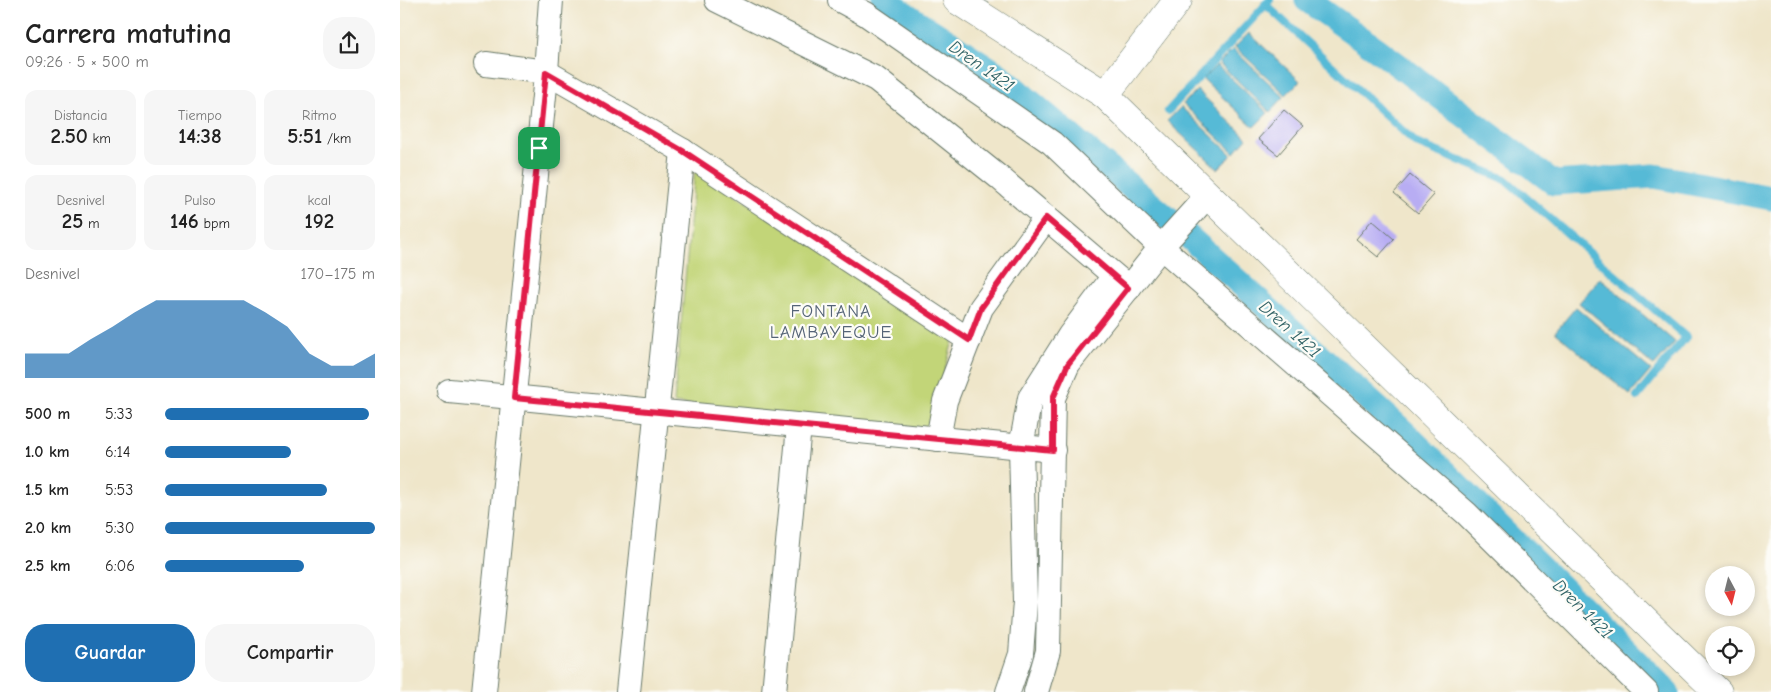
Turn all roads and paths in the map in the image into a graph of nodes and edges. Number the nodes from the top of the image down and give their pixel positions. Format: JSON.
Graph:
{"nodes":[{"id":1,"x":551,"y":0,"type":"edge"},
{"id":2,"x":717,"y":0,"type":"edge"},
{"id":3,"x":840,"y":0,"type":"edge"},
{"id":4,"x":957,"y":0,"type":"edge"},
{"id":5,"x":1178,"y":0,"type":"edge"},
{"id":6,"x":486,"y":64,"type":"dead end"},
{"id":7,"x":546,"y":72,"type":"junction"},
{"id":8,"x":1105,"y":95,"type":"junction"},
{"id":9,"x":683,"y":151,"type":"junction"},
{"id":10,"x":1204,"y":200,"type":"junction"},
{"id":11,"x":1046,"y":218,"type":"junction"},
{"id":12,"x":1166,"y":241,"type":"junction"},
{"id":13,"x":1121,"y":282,"type":"junction"},
{"id":14,"x":969,"y":340,"type":"junction"},
{"id":15,"x":449,"y":391,"type":"dead end"},
{"id":16,"x":514,"y":398,"type":"junction"},
{"id":17,"x":656,"y":412,"type":"junction"},
{"id":18,"x":799,"y":426,"type":"junction"},
{"id":19,"x":938,"y":439,"type":"junction"},
{"id":20,"x":1021,"y":447,"type":"junction"},
{"id":21,"x":1053,"y":450,"type":"junction"},
{"id":22,"x":484,"y":692,"type":"edge"},
{"id":23,"x":628,"y":692,"type":"edge"},
{"id":24,"x":774,"y":692,"type":"edge"},
{"id":25,"x":1008,"y":692,"type":"edge"},
{"id":26,"x":1036,"y":692,"type":"edge"},
{"id":27,"x":1646,"y":692,"type":"edge"},
{"id":28,"x":1718,"y":692,"type":"edge"}],
"edges":[{"from":1,"to":7,"type":"street"},
{"from":2,"to":11,"type":"street"},
{"from":3,"to":12,"type":"street"},
{"from":4,"to":8,"type":"street"},
{"from":5,"to":8,"type":"street"},
{"from":6,"to":7,"type":"street"},
{"from":7,"to":9,"type":"street"},
{"from":7,"to":16,"type":"street"},
{"from":8,"to":10,"type":"street"},
{"from":9,"to":14,"type":"street"},
{"from":9,"to":17,"type":"street"},
{"from":10,"to":12,"type":"street"},
{"from":10,"to":28,"type":"street"},
{"from":11,"to":13,"type":"street"},
{"from":11,"to":14,"type":"street"},
{"from":12,"to":13,"type":"street"},
{"from":12,"to":27,"type":"street"},
{"from":13,"to":20,"type":"street"},
{"from":13,"to":21,"type":"street"},
{"from":14,"to":19,"type":"street"},
{"from":15,"to":16,"type":"street"},
{"from":16,"to":17,"type":"street"},
{"from":16,"to":22,"type":"street"},
{"from":17,"to":18,"type":"street"},
{"from":17,"to":23,"type":"street"},
{"from":18,"to":19,"type":"street"},
{"from":18,"to":24,"type":"street"},
{"from":19,"to":20,"type":"street"},
{"from":20,"to":21,"type":"street"},
{"from":20,"to":25,"type":"street"},
{"from":21,"to":26,"type":"street"}]}
